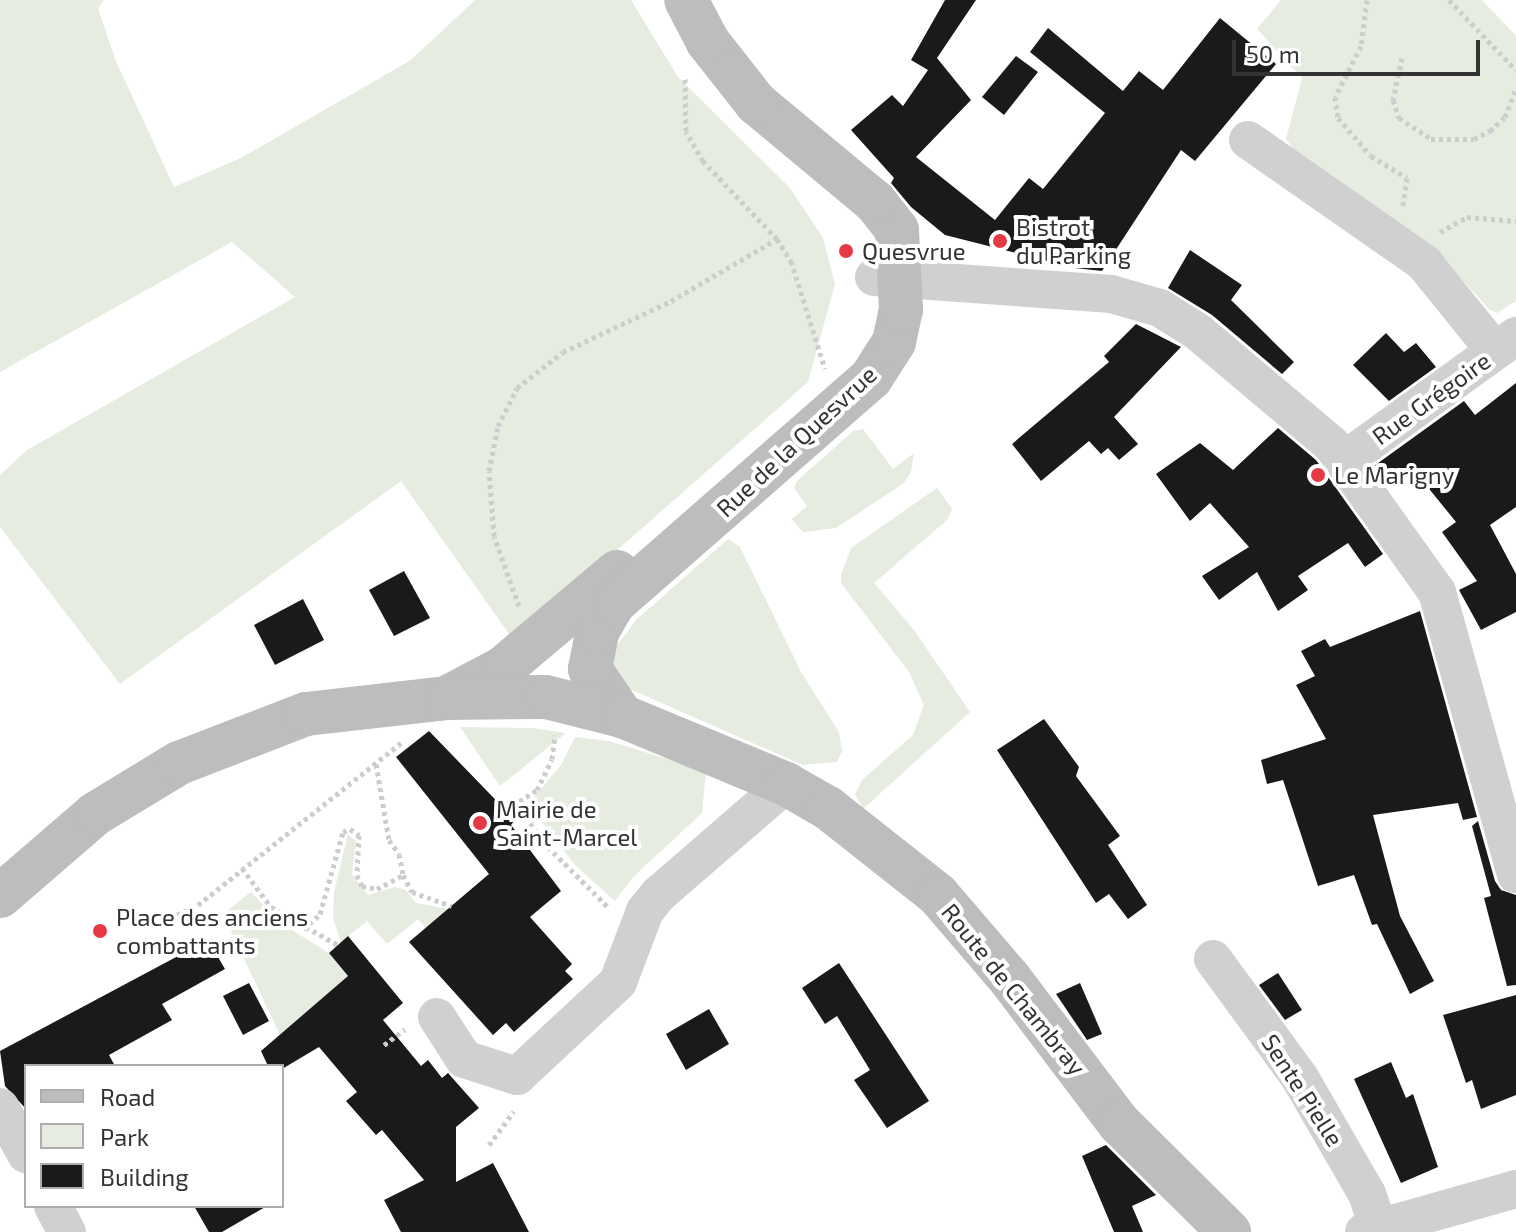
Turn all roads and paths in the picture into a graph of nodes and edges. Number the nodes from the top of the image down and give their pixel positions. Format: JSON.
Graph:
{"nodes":[{"id":1,"x":686,"y":0,"type":"edge"},
{"id":2,"x":1367,"y":0,"type":"edge"},
{"id":3,"x":1449,"y":0,"type":"edge"},
{"id":4,"x":1402,"y":58,"type":"dead end"},
{"id":5,"x":1516,"y":70,"type":"edge"},
{"id":6,"x":685,"y":72,"type":"dead end"},
{"id":7,"x":1516,"y":88,"type":"edge"},
{"id":8,"x":1248,"y":140,"type":"dead end"},
{"id":9,"x":1406,"y":216,"type":"dead end"},
{"id":10,"x":1516,"y":221,"type":"edge"},
{"id":11,"x":1427,"y":231,"type":"dead end"},
{"id":12,"x":777,"y":239,"type":"junction"},
{"id":13,"x":888,"y":277,"type":"junction"},
{"id":14,"x":1505,"y":344,"type":"edge"},
{"id":15,"x":829,"y":383,"type":"junction"},
{"id":16,"x":1346,"y":459,"type":"junction"},
{"id":17,"x":544,"y":636,"type":"junction"},
{"id":18,"x":446,"y":698,"type":"junction"},
{"id":19,"x":553,"y":699,"type":"junction"},
{"id":20,"x":622,"y":716,"type":"junction"},
{"id":21,"x":405,"y":740,"type":"dead end"},
{"id":22,"x":376,"y":763,"type":"junction"},
{"id":23,"x":786,"y":784,"type":"junction"},
{"id":24,"x":517,"y":803,"type":"junction"},
{"id":25,"x":506,"y":810,"type":"dead end"},
{"id":26,"x":242,"y":868,"type":"junction"},
{"id":27,"x":1516,"y":874,"type":"edge"},
{"id":28,"x":403,"y":875,"type":"junction"},
{"id":29,"x":0,"y":896,"type":"edge"},
{"id":30,"x":452,"y":906,"type":"dead end"},
{"id":31,"x":616,"y":914,"type":"dead end"},
{"id":32,"x":170,"y":918,"type":"dead end"},
{"id":33,"x":303,"y":929,"type":"junction"},
{"id":34,"x":338,"y":945,"type":"dead end"},
{"id":35,"x":1213,"y":959,"type":"dead end"},
{"id":36,"x":437,"y":1017,"type":"dead end"},
{"id":37,"x":525,"y":1101,"type":"dead end"},
{"id":38,"x":0,"y":1107,"type":"edge"},
{"id":39,"x":489,"y":1145,"type":"dead end"},
{"id":40,"x":24,"y":1150,"type":"edge"},
{"id":41,"x":1516,"y":1189,"type":"edge"},
{"id":42,"x":54,"y":1208,"type":"edge"},
{"id":43,"x":1372,"y":1230,"type":"edge"},
{"id":44,"x":67,"y":1232,"type":"edge"},
{"id":45,"x":1229,"y":1232,"type":"edge"}],
"edges":[{"from":1,"to":13,"type":"street","name":"Rue de la Quesvrue"},
{"from":2,"to":9,"type":"path"},
{"from":3,"to":5,"type":"path"},
{"from":4,"to":7,"type":"path"},
{"from":6,"to":12,"type":"path"},
{"from":8,"to":14,"type":"street"},
{"from":10,"to":11,"type":"path"},
{"from":12,"to":15,"type":"path"},
{"from":12,"to":17,"type":"path"},
{"from":13,"to":15,"type":"street","name":"Rue de la Quesvrue"},
{"from":13,"to":16,"type":"street"},
{"from":13,"to":20,"type":"street","name":"Rue de la Quesvrue"},
{"from":14,"to":16,"type":"street","name":"Rue Grégoire"},
{"from":15,"to":17,"type":"street","name":"Rue de la Quesvrue"},
{"from":16,"to":27,"type":"street"},
{"from":17,"to":18,"type":"street","name":"Rue de la Quesvrue"},
{"from":17,"to":19,"type":"street"},
{"from":18,"to":19,"type":"street"},
{"from":18,"to":29,"type":"street"},
{"from":19,"to":20,"type":"street","name":"Route de Chambray"},
{"from":19,"to":24,"type":"path"},
{"from":20,"to":23,"type":"street","name":"Route de Chambray"},
{"from":21,"to":22,"type":"path"},
{"from":22,"to":26,"type":"path"},
{"from":22,"to":28,"type":"path"},
{"from":23,"to":36,"type":"street"},
{"from":23,"to":45,"type":"street","name":"Route de Chambray"},
{"from":24,"to":25,"type":"path"},
{"from":24,"to":31,"type":"path"},
{"from":26,"to":32,"type":"path"},
{"from":26,"to":33,"type":"path"},
{"from":28,"to":30,"type":"path"},
{"from":28,"to":33,"type":"path"},
{"from":33,"to":34,"type":"path"},
{"from":35,"to":43,"type":"street","name":"Sente Pielle"},
{"from":37,"to":39,"type":"path"},
{"from":38,"to":40,"type":"street"},
{"from":41,"to":43,"type":"street"},
{"from":42,"to":44,"type":"street"}]}
